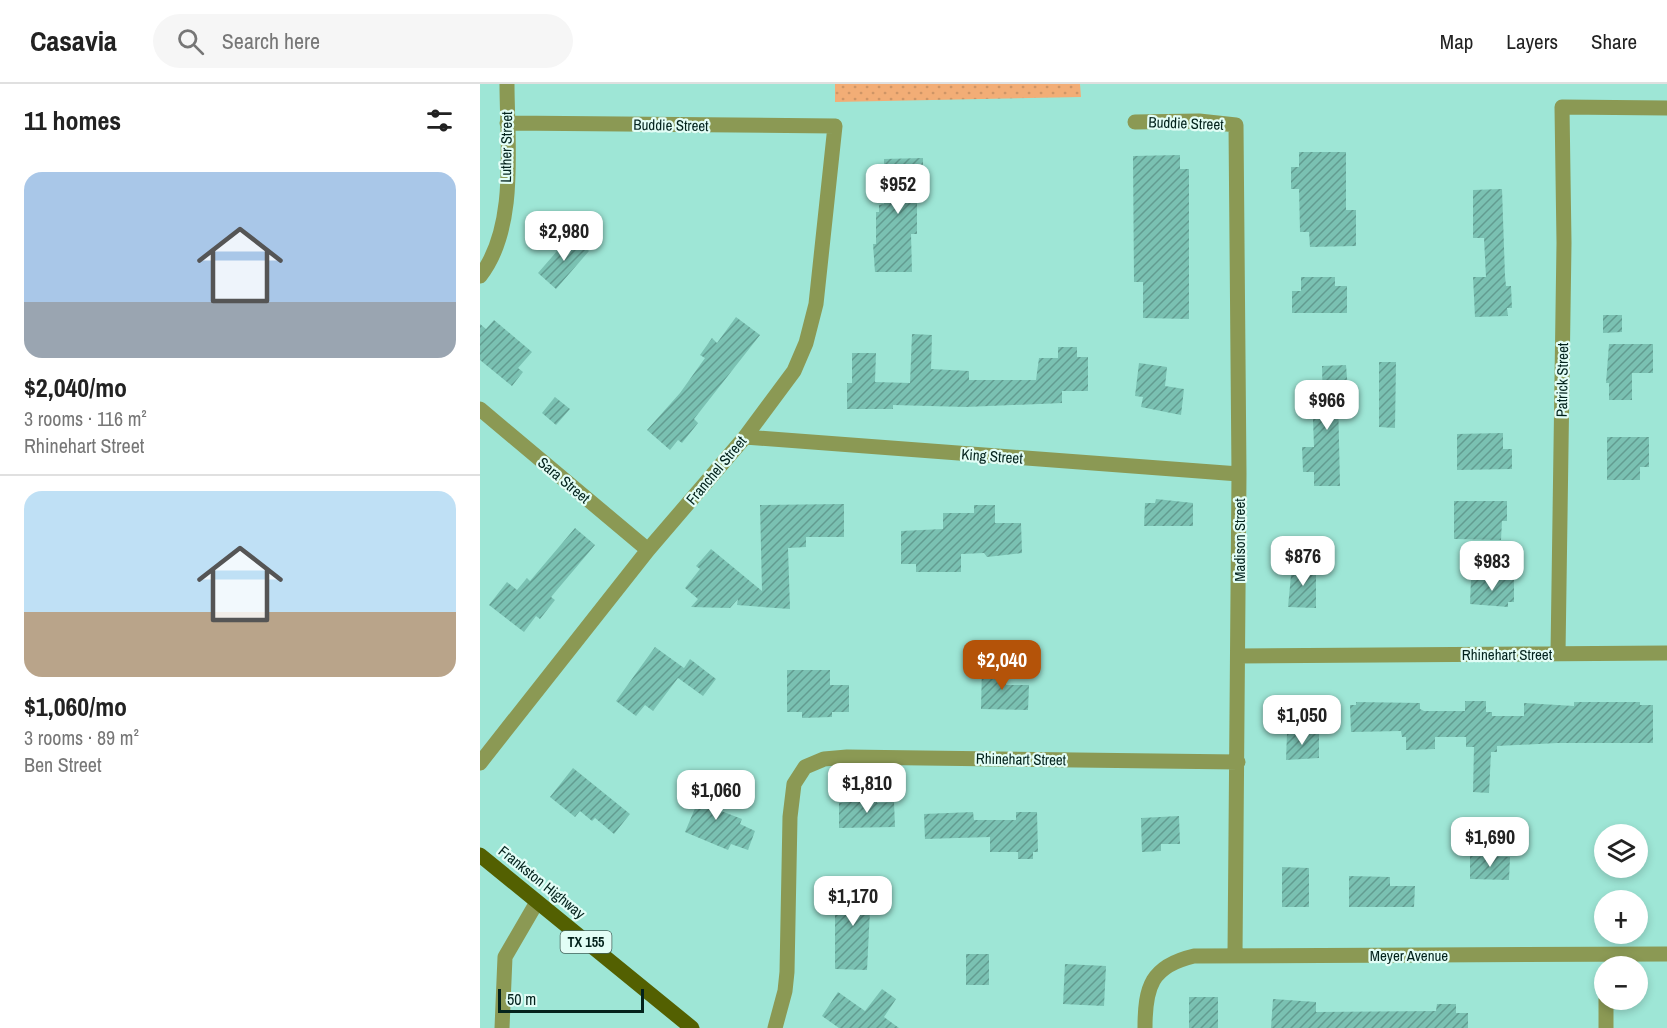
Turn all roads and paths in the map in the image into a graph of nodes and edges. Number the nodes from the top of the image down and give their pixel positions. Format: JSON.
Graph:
{"nodes":[{"id":1,"x":507,"y":84,"type":"edge"},
{"id":2,"x":1667,"y":108,"type":"edge"},
{"id":3,"x":1136,"y":122,"type":"dead end"},
{"id":4,"x":507,"y":123,"type":"junction"},
{"id":5,"x":1236,"y":125,"type":"joint"},
{"id":6,"x":835,"y":126,"type":"joint"},
{"id":7,"x":480,"y":276,"type":"edge"},
{"id":8,"x":480,"y":409,"type":"edge"},
{"id":9,"x":744,"y":437,"type":"junction"},
{"id":10,"x":1239,"y":474,"type":"junction"},
{"id":11,"x":648,"y":550,"type":"junction"},
{"id":12,"x":1667,"y":653,"type":"edge"},
{"id":13,"x":1558,"y":654,"type":"junction"},
{"id":14,"x":1238,"y":656,"type":"junction"},
{"id":15,"x":1238,"y":762,"type":"junction"},
{"id":16,"x":480,"y":763,"type":"edge"},
{"id":17,"x":480,"y":855,"type":"edge"},
{"id":18,"x":537,"y":902,"type":"junction"},
{"id":19,"x":1667,"y":954,"type":"edge"},
{"id":20,"x":1235,"y":955,"type":"junction"},
{"id":21,"x":1647,"y":956,"type":"edge"},
{"id":22,"x":1594,"y":960,"type":"edge"},
{"id":23,"x":1606,"y":1010,"type":"edge"},
{"id":24,"x":502,"y":1028,"type":"edge"},
{"id":25,"x":692,"y":1028,"type":"edge"},
{"id":26,"x":775,"y":1028,"type":"edge"},
{"id":27,"x":1145,"y":1028,"type":"edge"},
{"id":28,"x":1606,"y":1028,"type":"edge"}],
"edges":[{"from":1,"to":4,"type":"street","name":"Luther Street"},
{"from":2,"to":13,"type":"street","name":"Patrick Street"},
{"from":3,"to":5,"type":"street","name":"Buddie Street"},
{"from":4,"to":6,"type":"street","name":"Buddie Street"},
{"from":4,"to":7,"type":"street","name":"Luther Street"},
{"from":5,"to":10,"type":"street","name":"Madison Street"},
{"from":6,"to":9,"type":"street","name":"Franchel Street"},
{"from":8,"to":11,"type":"street","name":"Sara Street"},
{"from":9,"to":10,"type":"street","name":"King Street"},
{"from":9,"to":11,"type":"street","name":"Franchel Street"},
{"from":10,"to":14,"type":"street","name":"Madison Street"},
{"from":11,"to":16,"type":"street","name":"Franchel Street"},
{"from":12,"to":13,"type":"street","name":"Rhinehart Street"},
{"from":13,"to":14,"type":"street","name":"Rhinehart Street"},
{"from":14,"to":15,"type":"street","name":"Madison Street"},
{"from":15,"to":20,"type":"street","name":"Madison Street"},
{"from":15,"to":26,"type":"street","name":"Rhinehart Street"},
{"from":17,"to":18,"type":"main road","name":"Frankston Highway","number":"TX 155"},
{"from":18,"to":24,"type":"street"},
{"from":18,"to":25,"type":"main road","name":"Frankston Highway","number":"TX 155"},
{"from":19,"to":21,"type":"street","name":"Meyer Avenue"},
{"from":20,"to":22,"type":"street","name":"Meyer Avenue"},
{"from":20,"to":27,"type":"street","name":"Meyer Avenue"},
{"from":23,"to":28,"type":"street"}]}
